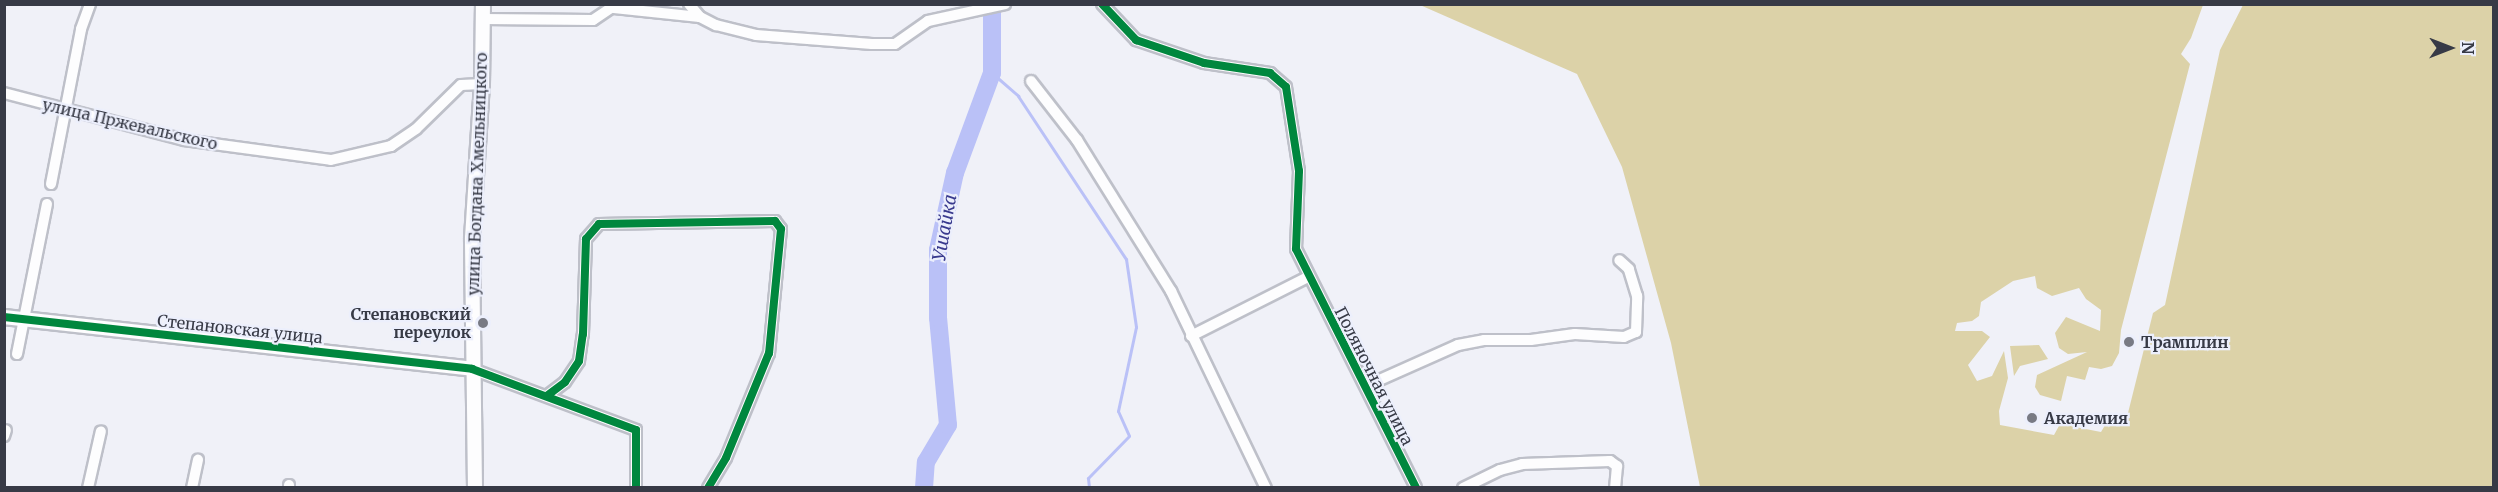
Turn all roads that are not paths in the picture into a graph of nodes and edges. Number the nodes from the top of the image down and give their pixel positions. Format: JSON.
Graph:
{"nodes":[{"id":1,"x":90,"y":4,"type":"edge"},
{"id":2,"x":483,"y":4,"type":"edge"},
{"id":3,"x":689,"y":4,"type":"edge"},
{"id":4,"x":1005,"y":4,"type":"edge"},
{"id":5,"x":1102,"y":4,"type":"edge"},
{"id":6,"x":616,"y":6,"type":"edge"},
{"id":7,"x":700,"y":17,"type":"junction"},
{"id":8,"x":483,"y":19,"type":"junction"},
{"id":9,"x":1030,"y":81,"type":"dead end"},
{"id":10,"x":482,"y":84,"type":"junction"},
{"id":11,"x":4,"y":93,"type":"edge"},
{"id":12,"x":67,"y":110,"type":"junction"},
{"id":13,"x":51,"y":184,"type":"dead end"},
{"id":14,"x":47,"y":204,"type":"dead end"},
{"id":15,"x":1618,"y":260,"type":"dead end"},
{"id":16,"x":1308,"y":277,"type":"junction"},
{"id":17,"x":4,"y":317,"type":"edge"},
{"id":18,"x":23,"y":319,"type":"junction"},
{"id":19,"x":1191,"y":336,"type":"junction"},
{"id":20,"x":17,"y":354,"type":"dead end"},
{"id":21,"x":472,"y":369,"type":"junction"},
{"id":22,"x":1366,"y":386,"type":"junction"},
{"id":23,"x":548,"y":395,"type":"junction"},
{"id":24,"x":101,"y":431,"type":"dead end"},
{"id":25,"x":198,"y":460,"type":"dead end"},
{"id":26,"x":88,"y":488,"type":"edge"},
{"id":27,"x":192,"y":488,"type":"edge"},
{"id":28,"x":475,"y":488,"type":"edge"},
{"id":29,"x":636,"y":488,"type":"edge"},
{"id":30,"x":708,"y":488,"type":"edge"},
{"id":31,"x":1266,"y":488,"type":"edge"},
{"id":32,"x":1416,"y":488,"type":"edge"},
{"id":33,"x":1463,"y":488,"type":"edge"},
{"id":34,"x":1615,"y":488,"type":"edge"}],
"edges":[{"from":1,"to":12,"type":"street"},
{"from":2,"to":8,"type":"street","name":"улица Богдана Хмельницкого"},
{"from":3,"to":7,"type":"street"},
{"from":4,"to":7,"type":"street"},
{"from":5,"to":16,"type":"street","name":"Поляночная улица"},
{"from":6,"to":7,"type":"street"},
{"from":6,"to":8,"type":"street"},
{"from":8,"to":10,"type":"street","name":"улица Богдана Хмельницкого"},
{"from":9,"to":19,"type":"street"},
{"from":10,"to":12,"type":"street","name":"улица Пржевальского"},
{"from":10,"to":21,"type":"street","name":"улица Богдана Хмельницкого"},
{"from":11,"to":12,"type":"street","name":"улица Пржевальского"},
{"from":12,"to":13,"type":"street"},
{"from":14,"to":18,"type":"street"},
{"from":15,"to":22,"type":"street"},
{"from":16,"to":19,"type":"street"},
{"from":16,"to":22,"type":"street","name":"Поляночная улица"},
{"from":17,"to":18,"type":"street","name":"Степановская улица"},
{"from":18,"to":20,"type":"street"},
{"from":18,"to":21,"type":"street","name":"Степановская улица"},
{"from":19,"to":31,"type":"street"},
{"from":21,"to":23,"type":"street"},
{"from":21,"to":28,"type":"street","name":"улица Богдана Хмельницкого"},
{"from":22,"to":32,"type":"street","name":"Поляночная улица"},
{"from":23,"to":29,"type":"street"},
{"from":23,"to":30,"type":"street"},
{"from":24,"to":26,"type":"street"},
{"from":25,"to":27,"type":"street"},
{"from":33,"to":34,"type":"street"}]}
